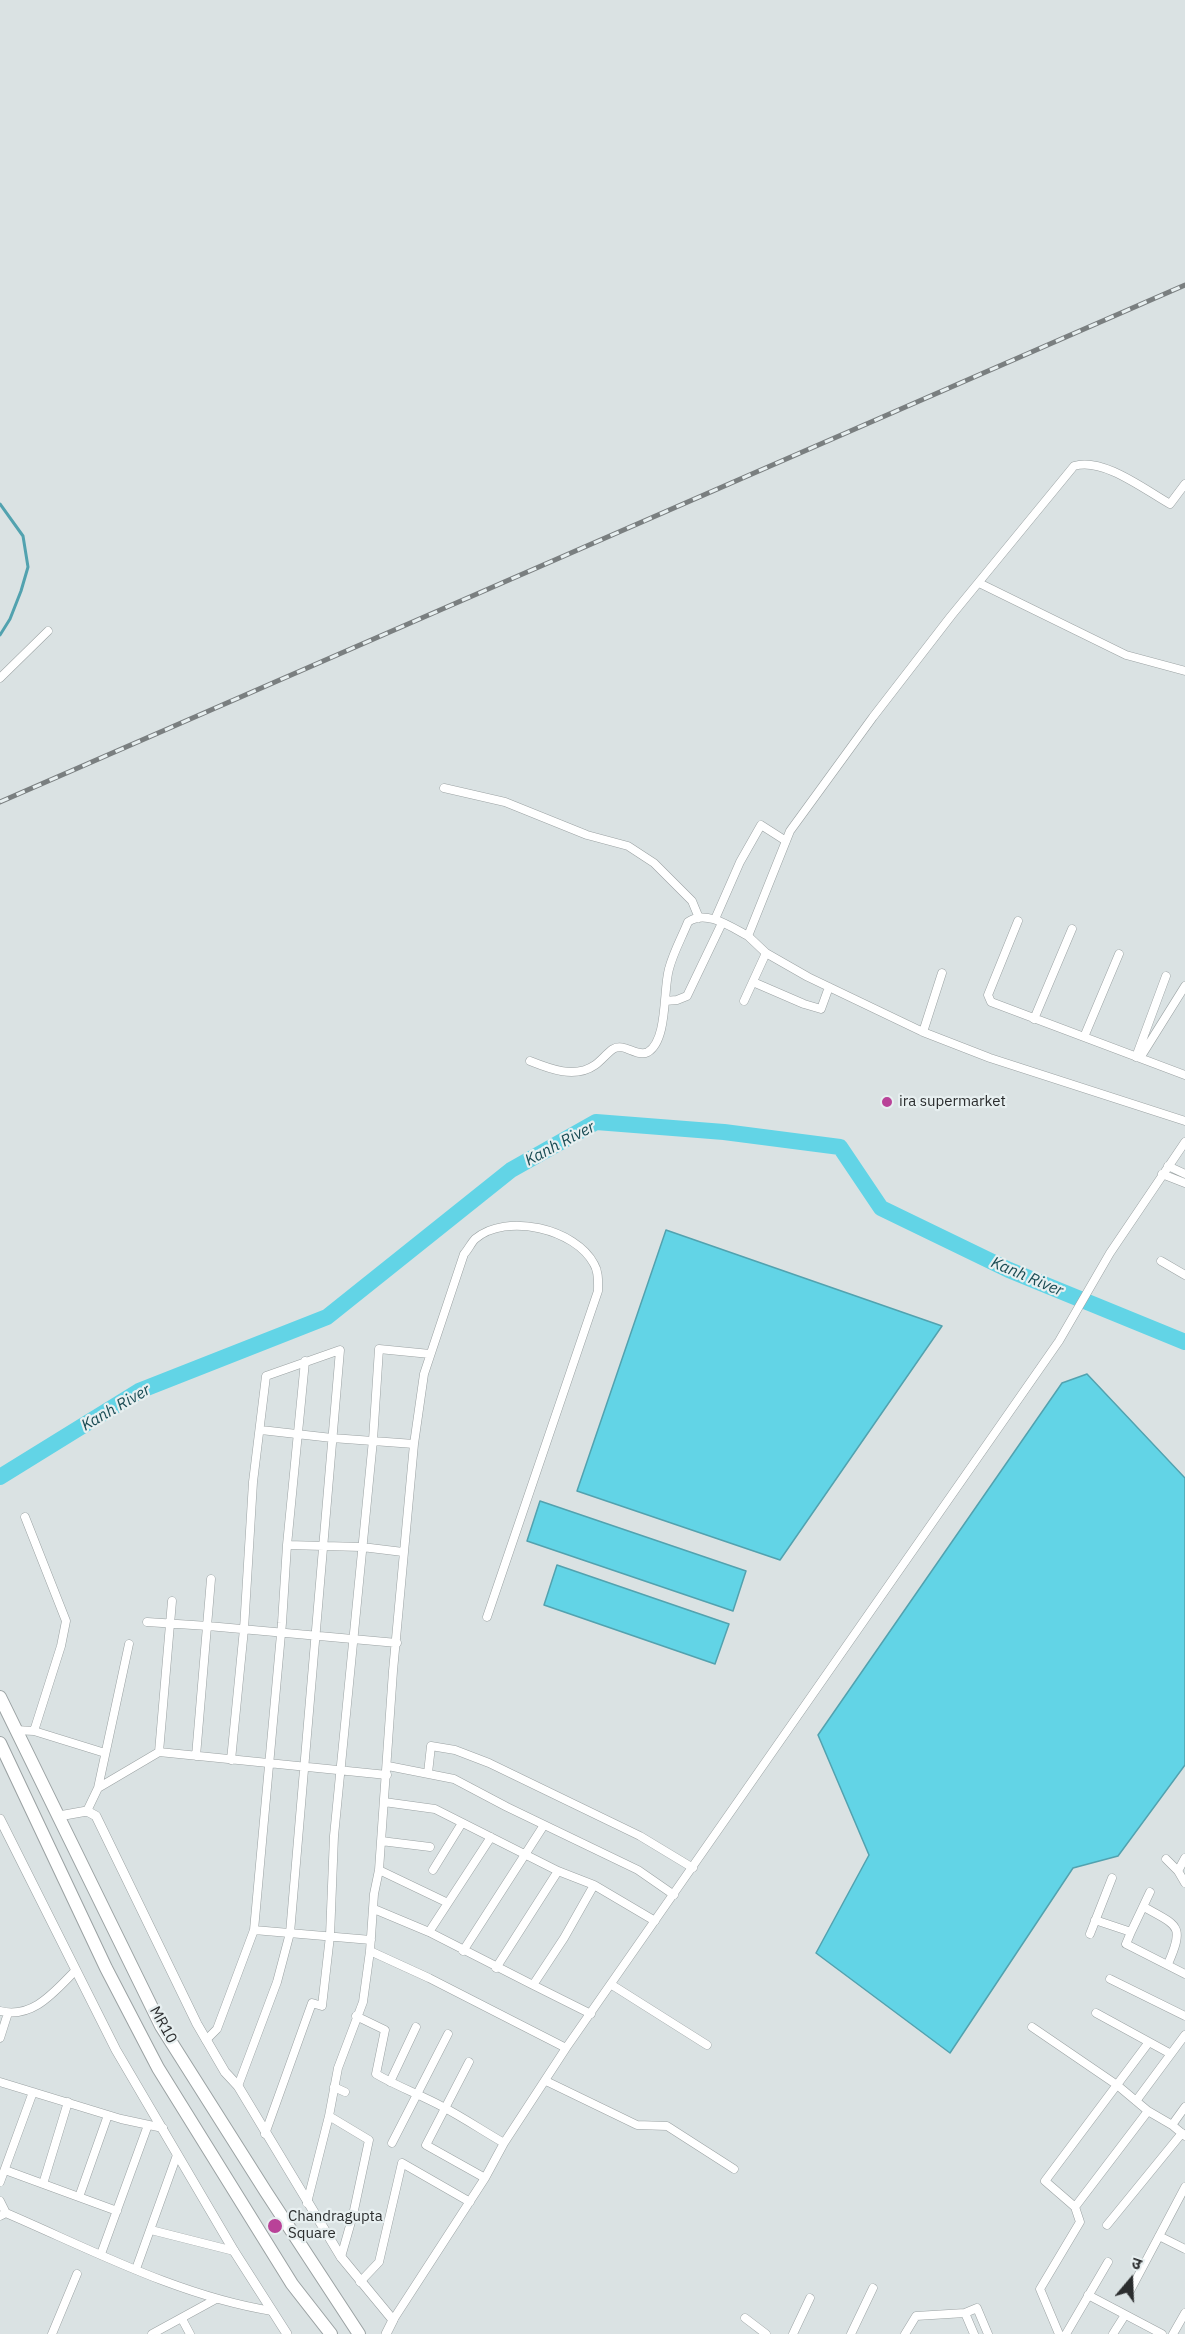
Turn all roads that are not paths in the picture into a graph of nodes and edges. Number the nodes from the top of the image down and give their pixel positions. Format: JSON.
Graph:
{"nodes":[{"id":1,"x":1185,"y":484,"type":"edge"},
{"id":2,"x":979,"y":583,"type":"junction"},
{"id":3,"x":48,"y":631,"type":"dead end"},
{"id":4,"x":1185,"y":671,"type":"edge"},
{"id":5,"x":0,"y":678,"type":"edge"},
{"id":6,"x":444,"y":788,"type":"dead end"},
{"id":7,"x":786,"y":841,"type":"junction"},
{"id":8,"x":699,"y":918,"type":"junction"},
{"id":9,"x":719,"y":921,"type":"junction"},
{"id":10,"x":1018,"y":921,"type":"dead end"},
{"id":11,"x":1072,"y":929,"type":"dead end"},
{"id":12,"x":748,"y":936,"type":"junction"},
{"id":13,"x":766,"y":953,"type":"junction"},
{"id":14,"x":1119,"y":954,"type":"dead end"},
{"id":15,"x":942,"y":973,"type":"dead end"},
{"id":16,"x":1166,"y":976,"type":"dead end"},
{"id":17,"x":753,"y":982,"type":"junction"},
{"id":18,"x":829,"y":987,"type":"junction"},
{"id":19,"x":1185,"y":987,"type":"edge"},
{"id":20,"x":665,"y":1000,"type":"junction"},
{"id":21,"x":744,"y":1001,"type":"dead end"},
{"id":22,"x":1034,"y":1019,"type":"junction"},
{"id":23,"x":923,"y":1032,"type":"junction"},
{"id":24,"x":1084,"y":1037,"type":"junction"},
{"id":25,"x":1138,"y":1058,"type":"junction"},
{"id":26,"x":530,"y":1061,"type":"dead end"},
{"id":27,"x":1185,"y":1075,"type":"edge"},
{"id":28,"x":1185,"y":1121,"type":"edge"},
{"id":29,"x":1185,"y":1142,"type":"edge"},
{"id":30,"x":1168,"y":1166,"type":"junction"},
{"id":31,"x":1162,"y":1174,"type":"junction"},
{"id":32,"x":1185,"y":1174,"type":"edge"},
{"id":33,"x":1185,"y":1183,"type":"edge"},
{"id":34,"x":1161,"y":1261,"type":"dead end"},
{"id":35,"x":1184,"y":1273,"type":"edge"},
{"id":36,"x":430,"y":1354,"type":"junction"},
{"id":37,"x":305,"y":1361,"type":"junction"},
{"id":38,"x":261,"y":1430,"type":"junction"},
{"id":39,"x":299,"y":1433,"type":"junction"},
{"id":40,"x":332,"y":1438,"type":"junction"},
{"id":41,"x":373,"y":1440,"type":"junction"},
{"id":42,"x":414,"y":1444,"type":"junction"},
{"id":43,"x":25,"y":1517,"type":"dead end"},
{"id":44,"x":287,"y":1545,"type":"junction"},
{"id":45,"x":323,"y":1545,"type":"junction"},
{"id":46,"x":362,"y":1547,"type":"junction"},
{"id":47,"x":403,"y":1552,"type":"junction"},
{"id":48,"x":212,"y":1579,"type":"dead end"},
{"id":49,"x":172,"y":1601,"type":"dead end"},
{"id":50,"x":487,"y":1617,"type":"dead end"},
{"id":51,"x":147,"y":1623,"type":"dead end"},
{"id":52,"x":171,"y":1624,"type":"junction"},
{"id":53,"x":208,"y":1626,"type":"junction"},
{"id":54,"x":244,"y":1629,"type":"junction"},
{"id":55,"x":281,"y":1633,"type":"junction"},
{"id":56,"x":316,"y":1636,"type":"junction"},
{"id":57,"x":353,"y":1639,"type":"junction"},
{"id":58,"x":397,"y":1643,"type":"junction"},
{"id":59,"x":129,"y":1644,"type":"dead end"},
{"id":60,"x":0,"y":1697,"type":"edge"},
{"id":61,"x":15,"y":1730,"type":"junction"},
{"id":62,"x":34,"y":1731,"type":"junction"},
{"id":63,"x":0,"y":1743,"type":"edge"},
{"id":64,"x":159,"y":1752,"type":"junction"},
{"id":65,"x":105,"y":1753,"type":"junction"},
{"id":66,"x":196,"y":1756,"type":"junction"},
{"id":67,"x":231,"y":1760,"type":"junction"},
{"id":68,"x":270,"y":1763,"type":"junction"},
{"id":69,"x":303,"y":1767,"type":"junction"},
{"id":70,"x":387,"y":1770,"type":"junction"},
{"id":71,"x":342,"y":1771,"type":"junction"},
{"id":72,"x":428,"y":1773,"type":"junction"},
{"id":73,"x":98,"y":1788,"type":"junction"},
{"id":74,"x":384,"y":1802,"type":"junction"},
{"id":75,"x":87,"y":1811,"type":"junction"},
{"id":76,"x":59,"y":1816,"type":"junction"},
{"id":77,"x":0,"y":1819,"type":"edge"},
{"id":78,"x":462,"y":1823,"type":"junction"},
{"id":79,"x":544,"y":1825,"type":"junction"},
{"id":80,"x":491,"y":1837,"type":"junction"},
{"id":81,"x":381,"y":1841,"type":"junction"},
{"id":82,"x":430,"y":1847,"type":"dead end"},
{"id":83,"x":525,"y":1854,"type":"junction"},
{"id":84,"x":1185,"y":1858,"type":"edge"},
{"id":85,"x":1166,"y":1859,"type":"dead end"},
{"id":86,"x":693,"y":1868,"type":"junction"},
{"id":87,"x":379,"y":1870,"type":"junction"},
{"id":88,"x":433,"y":1870,"type":"dead end"},
{"id":89,"x":558,"y":1871,"type":"junction"},
{"id":90,"x":1178,"y":1871,"type":"junction"},
{"id":91,"x":1112,"y":1878,"type":"dead end"},
{"id":92,"x":1185,"y":1883,"type":"edge"},
{"id":93,"x":594,"y":1885,"type":"junction"},
{"id":94,"x":1150,"y":1892,"type":"dead end"},
{"id":95,"x":674,"y":1895,"type":"junction"},
{"id":96,"x":448,"y":1903,"type":"junction"},
{"id":97,"x":1144,"y":1907,"type":"junction"},
{"id":98,"x":374,"y":1909,"type":"junction"},
{"id":99,"x":1095,"y":1920,"type":"junction"},
{"id":100,"x":654,"y":1921,"type":"junction"},
{"id":101,"x":254,"y":1930,"type":"junction"},
{"id":102,"x":429,"y":1932,"type":"junction"},
{"id":103,"x":1131,"y":1932,"type":"junction"},
{"id":104,"x":290,"y":1933,"type":"junction"},
{"id":105,"x":1090,"y":1934,"type":"dead end"},
{"id":106,"x":330,"y":1936,"type":"junction"},
{"id":107,"x":370,"y":1940,"type":"junction"},
{"id":108,"x":464,"y":1951,"type":"junction"},
{"id":109,"x":370,"y":1952,"type":"junction"},
{"id":110,"x":1168,"y":1964,"type":"junction"},
{"id":111,"x":496,"y":1968,"type":"junction"},
{"id":112,"x":75,"y":1971,"type":"junction"},
{"id":113,"x":1185,"y":1974,"type":"edge"},
{"id":114,"x":1110,"y":1979,"type":"dead end"},
{"id":115,"x":533,"y":1985,"type":"junction"},
{"id":116,"x":612,"y":1985,"type":"junction"},
{"id":117,"x":4,"y":2012,"type":"edge"},
{"id":118,"x":1096,"y":2013,"type":"dead end"},
{"id":119,"x":591,"y":2014,"type":"junction"},
{"id":120,"x":356,"y":2016,"type":"junction"},
{"id":121,"x":1185,"y":2016,"type":"edge"},
{"id":122,"x":416,"y":2027,"type":"dead end"},
{"id":123,"x":1032,"y":2027,"type":"dead end"},
{"id":124,"x":448,"y":2034,"type":"dead end"},
{"id":125,"x":1185,"y":2035,"type":"edge"},
{"id":126,"x":0,"y":2038,"type":"edge"},
{"id":127,"x":206,"y":2040,"type":"junction"},
{"id":128,"x":1149,"y":2042,"type":"junction"},
{"id":129,"x":707,"y":2045,"type":"dead end"},
{"id":130,"x":566,"y":2048,"type":"junction"},
{"id":131,"x":1171,"y":2055,"type":"junction"},
{"id":132,"x":470,"y":2062,"type":"dead end"},
{"id":133,"x":546,"y":2081,"type":"junction"},
{"id":134,"x":0,"y":2082,"type":"edge"},
{"id":135,"x":390,"y":2082,"type":"junction"},
{"id":136,"x":1117,"y":2085,"type":"junction"},
{"id":137,"x":238,"y":2086,"type":"junction"},
{"id":138,"x":334,"y":2087,"type":"junction"},
{"id":139,"x":33,"y":2092,"type":"junction"},
{"id":140,"x":345,"y":2092,"type":"dead end"},
{"id":141,"x":417,"y":2094,"type":"junction"},
{"id":142,"x":68,"y":2102,"type":"junction"},
{"id":143,"x":1136,"y":2102,"type":"junction"},
{"id":144,"x":1185,"y":2107,"type":"edge"},
{"id":145,"x":444,"y":2108,"type":"junction"},
{"id":146,"x":1148,"y":2111,"type":"junction"},
{"id":147,"x":108,"y":2115,"type":"junction"},
{"id":148,"x":329,"y":2116,"type":"junction"},
{"id":149,"x":148,"y":2125,"type":"junction"},
{"id":150,"x":1172,"y":2125,"type":"junction"},
{"id":151,"x":163,"y":2128,"type":"junction"},
{"id":152,"x":266,"y":2134,"type":"junction"},
{"id":153,"x":1183,"y":2134,"type":"edge"},
{"id":154,"x":392,"y":2143,"type":"dead end"},
{"id":155,"x":504,"y":2143,"type":"junction"},
{"id":156,"x":177,"y":2155,"type":"junction"},
{"id":157,"x":734,"y":2169,"type":"dead end"},
{"id":158,"x":5,"y":2170,"type":"junction"},
{"id":159,"x":485,"y":2178,"type":"junction"},
{"id":160,"x":0,"y":2182,"type":"edge"},
{"id":161,"x":43,"y":2184,"type":"junction"},
{"id":162,"x":1185,"y":2187,"type":"edge"},
{"id":163,"x":79,"y":2197,"type":"junction"},
{"id":164,"x":0,"y":2200,"type":"edge"},
{"id":165,"x":470,"y":2202,"type":"junction"},
{"id":166,"x":308,"y":2203,"type":"junction"},
{"id":167,"x":1075,"y":2207,"type":"junction"},
{"id":168,"x":117,"y":2211,"type":"junction"},
{"id":169,"x":3,"y":2215,"type":"edge"},
{"id":170,"x":1107,"y":2225,"type":"dead end"},
{"id":171,"x":151,"y":2230,"type":"junction"},
{"id":172,"x":1159,"y":2236,"type":"junction"},
{"id":173,"x":1185,"y":2249,"type":"edge"},
{"id":174,"x":234,"y":2251,"type":"junction"},
{"id":175,"x":101,"y":2254,"type":"junction"},
{"id":176,"x":341,"y":2257,"type":"junction"},
{"id":177,"x":1108,"y":2262,"type":"dead end"},
{"id":178,"x":136,"y":2269,"type":"junction"},
{"id":179,"x":77,"y":2274,"type":"dead end"},
{"id":180,"x":360,"y":2282,"type":"junction"},
{"id":181,"x":873,"y":2288,"type":"dead end"},
{"id":182,"x":1130,"y":2291,"type":"dead end"},
{"id":183,"x":1088,"y":2295,"type":"junction"},
{"id":184,"x":810,"y":2298,"type":"dead end"},
{"id":185,"x":216,"y":2299,"type":"junction"},
{"id":186,"x":272,"y":2311,"type":"junction"},
{"id":187,"x":965,"y":2313,"type":"junction"},
{"id":188,"x":1185,"y":2313,"type":"edge"},
{"id":189,"x":1125,"y":2314,"type":"junction"},
{"id":190,"x":745,"y":2318,"type":"dead end"},
{"id":191,"x":182,"y":2319,"type":"junction"},
{"id":192,"x":393,"y":2320,"type":"junction"},
{"id":193,"x":52,"y":2334,"type":"edge"},
{"id":194,"x":152,"y":2334,"type":"edge"},
{"id":195,"x":190,"y":2334,"type":"edge"},
{"id":196,"x":287,"y":2334,"type":"edge"},
{"id":197,"x":331,"y":2334,"type":"edge"},
{"id":198,"x":359,"y":2334,"type":"edge"},
{"id":199,"x":386,"y":2334,"type":"edge"},
{"id":200,"x":766,"y":2334,"type":"edge"},
{"id":201,"x":793,"y":2334,"type":"edge"},
{"id":202,"x":851,"y":2334,"type":"edge"},
{"id":203,"x":905,"y":2334,"type":"edge"},
{"id":204,"x":974,"y":2334,"type":"edge"},
{"id":205,"x":988,"y":2334,"type":"edge"},
{"id":206,"x":1059,"y":2334,"type":"edge"},
{"id":207,"x":1066,"y":2334,"type":"edge"},
{"id":208,"x":1113,"y":2334,"type":"edge"},
{"id":209,"x":1162,"y":2334,"type":"edge"},
{"id":210,"x":1173,"y":2334,"type":"edge"}],
"edges":[{"from":1,"to":2,"type":"street"},
{"from":2,"to":4,"type":"street"},
{"from":2,"to":7,"type":"street"},
{"from":3,"to":5,"type":"street"},
{"from":6,"to":8,"type":"street"},
{"from":7,"to":9,"type":"street"},
{"from":7,"to":12,"type":"street"},
{"from":8,"to":9,"type":"street"},
{"from":8,"to":20,"type":"street"},
{"from":9,"to":12,"type":"street"},
{"from":9,"to":20,"type":"street"},
{"from":10,"to":22,"type":"street"},
{"from":11,"to":22,"type":"street"},
{"from":12,"to":13,"type":"street"},
{"from":13,"to":17,"type":"street"},
{"from":13,"to":18,"type":"street"},
{"from":14,"to":24,"type":"street"},
{"from":15,"to":23,"type":"street"},
{"from":16,"to":25,"type":"street"},
{"from":17,"to":18,"type":"street"},
{"from":17,"to":21,"type":"street"},
{"from":18,"to":23,"type":"street"},
{"from":19,"to":25,"type":"street"},
{"from":20,"to":26,"type":"street"},
{"from":22,"to":24,"type":"street"},
{"from":23,"to":28,"type":"street"},
{"from":24,"to":25,"type":"street"},
{"from":25,"to":27,"type":"street"},
{"from":29,"to":30,"type":"street"},
{"from":30,"to":31,"type":"street"},
{"from":30,"to":32,"type":"street"},
{"from":31,"to":33,"type":"street"},
{"from":31,"to":86,"type":"street"},
{"from":34,"to":35,"type":"street"},
{"from":36,"to":41,"type":"street"},
{"from":36,"to":42,"type":"street"},
{"from":36,"to":50,"type":"street"},
{"from":37,"to":38,"type":"street"},
{"from":37,"to":39,"type":"street"},
{"from":37,"to":40,"type":"street"},
{"from":38,"to":39,"type":"street"},
{"from":38,"to":54,"type":"street"},
{"from":39,"to":40,"type":"street"},
{"from":39,"to":44,"type":"street"},
{"from":40,"to":41,"type":"street"},
{"from":40,"to":45,"type":"street"},
{"from":41,"to":42,"type":"street"},
{"from":41,"to":46,"type":"street"},
{"from":42,"to":47,"type":"street"},
{"from":43,"to":62,"type":"street"},
{"from":44,"to":45,"type":"street"},
{"from":44,"to":55,"type":"street"},
{"from":45,"to":46,"type":"street"},
{"from":45,"to":56,"type":"street"},
{"from":46,"to":47,"type":"street"},
{"from":46,"to":57,"type":"street"},
{"from":47,"to":58,"type":"street"},
{"from":48,"to":53,"type":"street"},
{"from":49,"to":52,"type":"street"},
{"from":51,"to":52,"type":"street"},
{"from":52,"to":53,"type":"street"},
{"from":52,"to":64,"type":"street"},
{"from":53,"to":54,"type":"street"},
{"from":53,"to":66,"type":"street"},
{"from":54,"to":55,"type":"street"},
{"from":54,"to":67,"type":"street"},
{"from":55,"to":56,"type":"street"},
{"from":55,"to":68,"type":"street"},
{"from":56,"to":57,"type":"street"},
{"from":56,"to":69,"type":"street"},
{"from":57,"to":58,"type":"street"},
{"from":57,"to":71,"type":"street"},
{"from":58,"to":70,"type":"street"},
{"from":59,"to":65,"type":"street"},
{"from":60,"to":61,"type":"main road","name":"MR10"},
{"from":61,"to":62,"type":"street"},
{"from":61,"to":76,"type":"main road","name":"MR10"},
{"from":62,"to":65,"type":"street"},
{"from":63,"to":197,"type":"main road","name":"MR10"},
{"from":64,"to":66,"type":"street"},
{"from":64,"to":73,"type":"street"},
{"from":65,"to":73,"type":"street"},
{"from":66,"to":67,"type":"street"},
{"from":67,"to":68,"type":"street"},
{"from":68,"to":69,"type":"street"},
{"from":68,"to":101,"type":"street"},
{"from":69,"to":71,"type":"street"},
{"from":69,"to":104,"type":"street"},
{"from":70,"to":71,"type":"street"},
{"from":70,"to":72,"type":"street"},
{"from":70,"to":74,"type":"street"},
{"from":71,"to":106,"type":"street"},
{"from":72,"to":79,"type":"street"},
{"from":72,"to":86,"type":"street"},
{"from":73,"to":75,"type":"street"},
{"from":74,"to":78,"type":"street"},
{"from":74,"to":81,"type":"street"},
{"from":75,"to":76,"type":"street"},
{"from":75,"to":127,"type":"street"},
{"from":76,"to":198,"type":"main road","name":"MR10"},
{"from":77,"to":112,"type":"street"},
{"from":78,"to":80,"type":"street"},
{"from":78,"to":88,"type":"street"},
{"from":79,"to":83,"type":"street"},
{"from":79,"to":95,"type":"street"},
{"from":80,"to":83,"type":"street"},
{"from":80,"to":96,"type":"street"},
{"from":81,"to":82,"type":"street"},
{"from":81,"to":87,"type":"street"},
{"from":83,"to":89,"type":"street"},
{"from":83,"to":108,"type":"street"},
{"from":84,"to":90,"type":"street"},
{"from":85,"to":90,"type":"street"},
{"from":86,"to":95,"type":"street"},
{"from":87,"to":96,"type":"street"},
{"from":87,"to":98,"type":"street"},
{"from":89,"to":93,"type":"street"},
{"from":89,"to":111,"type":"street"},
{"from":90,"to":92,"type":"street"},
{"from":91,"to":99,"type":"street"},
{"from":93,"to":100,"type":"street"},
{"from":93,"to":115,"type":"street"},
{"from":94,"to":97,"type":"street"},
{"from":95,"to":100,"type":"street"},
{"from":96,"to":102,"type":"street"},
{"from":97,"to":103,"type":"street"},
{"from":97,"to":110,"type":"street"},
{"from":98,"to":102,"type":"street"},
{"from":98,"to":107,"type":"street"},
{"from":99,"to":103,"type":"street"},
{"from":99,"to":105,"type":"street"},
{"from":100,"to":116,"type":"street"},
{"from":101,"to":104,"type":"street"},
{"from":101,"to":127,"type":"street"},
{"from":102,"to":108,"type":"street"},
{"from":103,"to":110,"type":"street"},
{"from":104,"to":106,"type":"street"},
{"from":104,"to":137,"type":"street"},
{"from":106,"to":107,"type":"street"},
{"from":106,"to":152,"type":"street"},
{"from":107,"to":109,"type":"street"},
{"from":108,"to":111,"type":"street"},
{"from":109,"to":120,"type":"street"},
{"from":109,"to":130,"type":"street"},
{"from":110,"to":113,"type":"street"},
{"from":111,"to":115,"type":"street"},
{"from":112,"to":117,"type":"street"},
{"from":112,"to":151,"type":"street"},
{"from":114,"to":121,"type":"street"},
{"from":115,"to":119,"type":"street"},
{"from":116,"to":119,"type":"street"},
{"from":116,"to":129,"type":"street"},
{"from":117,"to":126,"type":"street"},
{"from":118,"to":128,"type":"street"},
{"from":119,"to":130,"type":"street"},
{"from":120,"to":135,"type":"street"},
{"from":120,"to":138,"type":"street"},
{"from":122,"to":135,"type":"street"},
{"from":123,"to":136,"type":"street"},
{"from":124,"to":141,"type":"street"},
{"from":125,"to":131,"type":"street"},
{"from":127,"to":137,"type":"street"},
{"from":128,"to":131,"type":"street"},
{"from":128,"to":136,"type":"street"},
{"from":130,"to":133,"type":"street"},
{"from":131,"to":143,"type":"street"},
{"from":132,"to":145,"type":"street"},
{"from":133,"to":155,"type":"street"},
{"from":133,"to":157,"type":"street"},
{"from":134,"to":139,"type":"street"},
{"from":135,"to":141,"type":"street"},
{"from":136,"to":143,"type":"street"},
{"from":136,"to":167,"type":"street"},
{"from":137,"to":152,"type":"street"},
{"from":138,"to":140,"type":"street"},
{"from":138,"to":148,"type":"street"},
{"from":139,"to":142,"type":"street"},
{"from":139,"to":158,"type":"street"},
{"from":141,"to":145,"type":"street"},
{"from":141,"to":154,"type":"street"},
{"from":142,"to":147,"type":"street"},
{"from":142,"to":161,"type":"street"},
{"from":143,"to":146,"type":"street"},
{"from":144,"to":150,"type":"street"},
{"from":145,"to":155,"type":"street"},
{"from":145,"to":159,"type":"street"},
{"from":146,"to":150,"type":"street"},
{"from":146,"to":167,"type":"street"},
{"from":147,"to":149,"type":"street"},
{"from":147,"to":163,"type":"street"},
{"from":148,"to":166,"type":"street"},
{"from":148,"to":176,"type":"street"},
{"from":149,"to":151,"type":"street"},
{"from":149,"to":168,"type":"street"},
{"from":150,"to":153,"type":"street"},
{"from":151,"to":156,"type":"street"},
{"from":152,"to":166,"type":"street"},
{"from":153,"to":170,"type":"street"},
{"from":155,"to":159,"type":"street"},
{"from":156,"to":171,"type":"street"},
{"from":156,"to":174,"type":"street"},
{"from":158,"to":160,"type":"street"},
{"from":158,"to":161,"type":"street"},
{"from":159,"to":165,"type":"street"},
{"from":161,"to":163,"type":"street"},
{"from":162,"to":172,"type":"street"},
{"from":163,"to":168,"type":"street"},
{"from":164,"to":169,"type":"street"},
{"from":165,"to":180,"type":"street"},
{"from":165,"to":192,"type":"street"},
{"from":166,"to":176,"type":"street"},
{"from":167,"to":206,"type":"street"},
{"from":168,"to":175,"type":"street"},
{"from":169,"to":175,"type":"street"},
{"from":171,"to":174,"type":"street"},
{"from":171,"to":178,"type":"street"},
{"from":172,"to":173,"type":"street"},
{"from":172,"to":182,"type":"street"},
{"from":174,"to":186,"type":"street"},
{"from":175,"to":178,"type":"street"},
{"from":176,"to":180,"type":"street"},
{"from":177,"to":183,"type":"street"},
{"from":178,"to":185,"type":"street"},
{"from":179,"to":193,"type":"street"},
{"from":180,"to":192,"type":"street"},
{"from":181,"to":202,"type":"street"},
{"from":183,"to":189,"type":"street"},
{"from":183,"to":207,"type":"street"},
{"from":184,"to":201,"type":"street"},
{"from":185,"to":186,"type":"street"},
{"from":185,"to":191,"type":"street"},
{"from":186,"to":196,"type":"street"},
{"from":187,"to":203,"type":"street"},
{"from":187,"to":204,"type":"street"},
{"from":187,"to":205,"type":"street"},
{"from":188,"to":210,"type":"street"},
{"from":189,"to":208,"type":"street"},
{"from":189,"to":209,"type":"street"},
{"from":190,"to":200,"type":"street"},
{"from":191,"to":194,"type":"street"},
{"from":191,"to":195,"type":"street"},
{"from":192,"to":199,"type":"street"}]}
